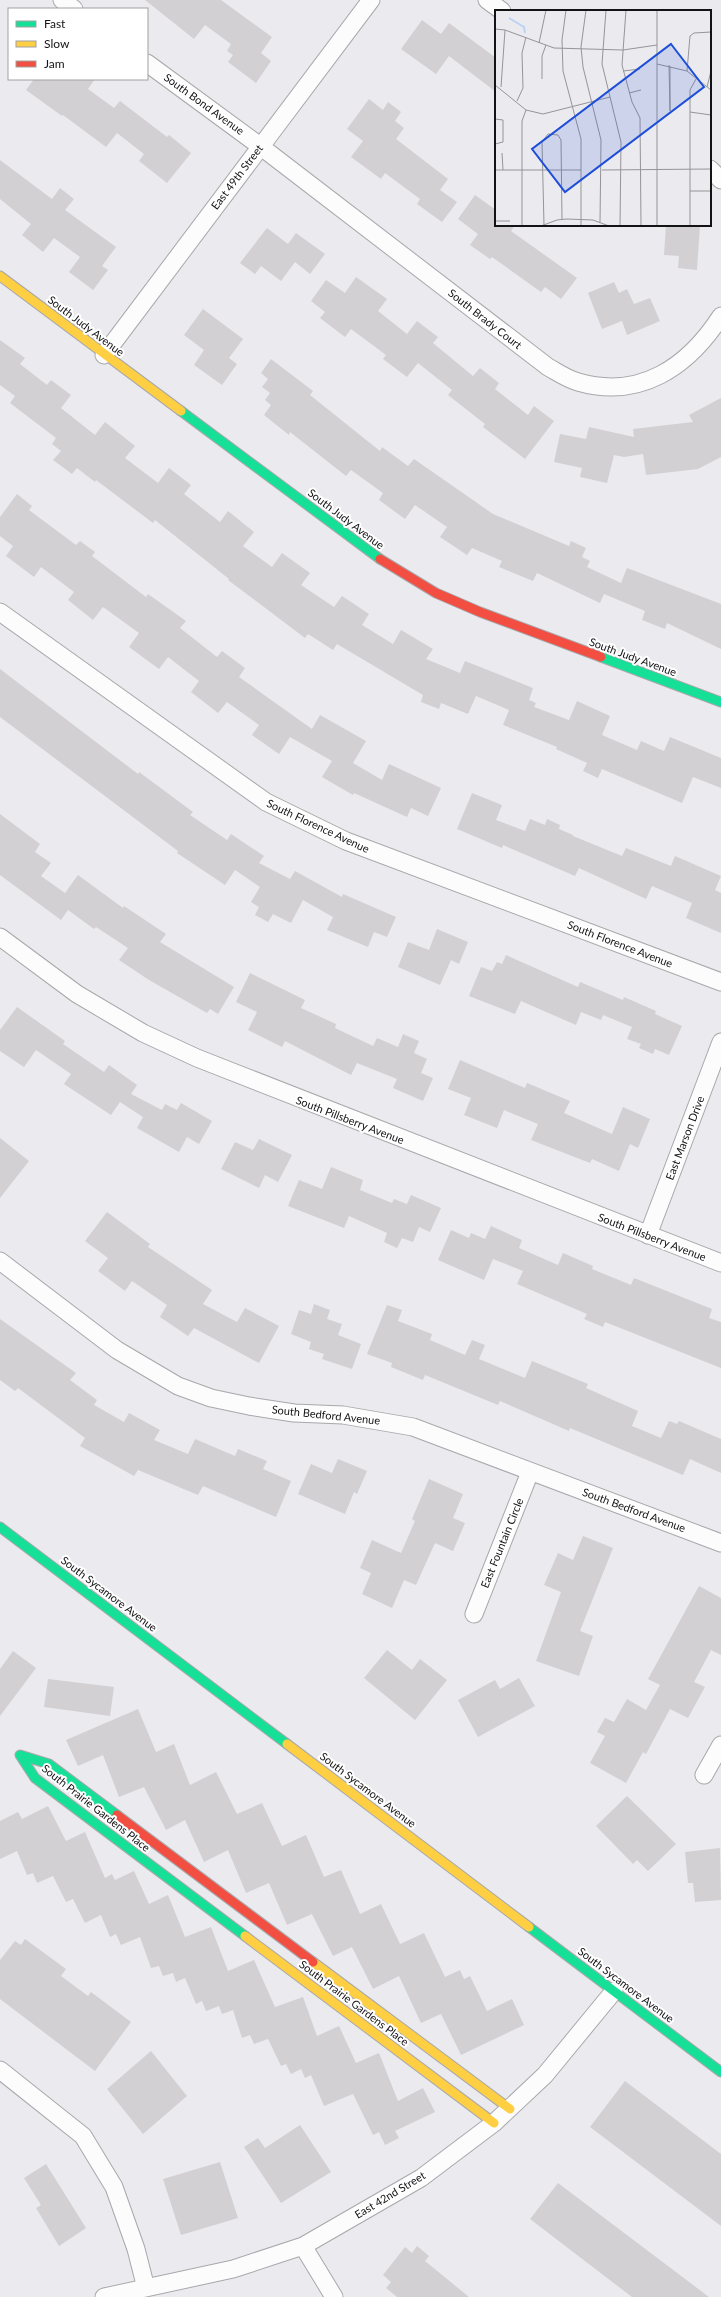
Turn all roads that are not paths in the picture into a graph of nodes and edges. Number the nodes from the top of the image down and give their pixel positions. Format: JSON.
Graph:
{"nodes":[{"id":1,"x":62,"y":0,"type":"edge"},
{"id":2,"x":371,"y":0,"type":"edge"},
{"id":3,"x":487,"y":0,"type":"edge"},
{"id":4,"x":73,"y":8,"type":"edge"},
{"id":5,"x":501,"y":10,"type":"edge"},
{"id":6,"x":148,"y":63,"type":"edge"},
{"id":7,"x":260,"y":146,"type":"junction"},
{"id":8,"x":711,"y":170,"type":"edge"},
{"id":9,"x":721,"y":180,"type":"edge"},
{"id":10,"x":0,"y":276,"type":"edge"},
{"id":11,"x":721,"y":316,"type":"edge"},
{"id":12,"x":104,"y":355,"type":"junction"},
{"id":13,"x":0,"y":612,"type":"edge"},
{"id":14,"x":721,"y":702,"type":"edge"},
{"id":15,"x":0,"y":937,"type":"edge"},
{"id":16,"x":721,"y":982,"type":"edge"},
{"id":17,"x":721,"y":1042,"type":"edge"},
{"id":18,"x":648,"y":1235,"type":"junction"},
{"id":19,"x":0,"y":1261,"type":"edge"},
{"id":20,"x":721,"y":1263,"type":"edge"},
{"id":21,"x":530,"y":1472,"type":"junction"},
{"id":22,"x":0,"y":1527,"type":"edge"},
{"id":23,"x":721,"y":1543,"type":"edge"},
{"id":24,"x":474,"y":1614,"type":"dead end"},
{"id":25,"x":721,"y":1745,"type":"edge"},
{"id":26,"x":704,"y":1775,"type":"dead end"},
{"id":27,"x":614,"y":1991,"type":"junction"},
{"id":28,"x":0,"y":2070,"type":"edge"},
{"id":29,"x":721,"y":2072,"type":"edge"},
{"id":30,"x":510,"y":2109,"type":"junction"},
{"id":31,"x":494,"y":2123,"type":"junction"},
{"id":32,"x":304,"y":2246,"type":"junction"},
{"id":33,"x":146,"y":2288,"type":"junction"},
{"id":34,"x":104,"y":2297,"type":"edge"},
{"id":35,"x":334,"y":2297,"type":"edge"}],
"edges":[{"from":1,"to":4,"type":"street"},
{"from":2,"to":7,"type":"street","name":"East 49th Street"},
{"from":3,"to":5,"type":"street"},
{"from":6,"to":7,"type":"street","name":"South Bond Avenue"},
{"from":7,"to":11,"type":"street","name":"South Brady Court"},
{"from":7,"to":12,"type":"street","name":"East 49th Street"},
{"from":8,"to":9,"type":"street"},
{"from":10,"to":12,"type":"street","name":"South Judy Avenue"},
{"from":12,"to":14,"type":"street","name":"South Judy Avenue"},
{"from":13,"to":16,"type":"street","name":"South Florence Avenue"},
{"from":15,"to":18,"type":"street","name":"South Pillsberry Avenue"},
{"from":17,"to":18,"type":"street","name":"East Marson Drive"},
{"from":18,"to":20,"type":"street","name":"South Pillsberry Avenue"},
{"from":19,"to":21,"type":"street","name":"South Bedford Avenue"},
{"from":21,"to":23,"type":"street","name":"South Bedford Avenue"},
{"from":21,"to":24,"type":"street","name":"East Fountain Circle"},
{"from":22,"to":27,"type":"street","name":"South Sycamore Avenue"},
{"from":25,"to":26,"type":"street"},
{"from":27,"to":29,"type":"street","name":"South Sycamore Avenue"},
{"from":27,"to":30,"type":"street","name":"East 42nd Street"},
{"from":28,"to":33,"type":"street"},
{"from":30,"to":31,"type":"street","name":"East 42nd Street"},
{"from":30,"to":31,"type":"street","name":"South Prairie Gardens Place"},
{"from":31,"to":32,"type":"street","name":"East 42nd Street"},
{"from":32,"to":33,"type":"street","name":"East 42nd Street"},
{"from":32,"to":35,"type":"street"},
{"from":33,"to":34,"type":"street","name":"East 42nd Street"}]}
